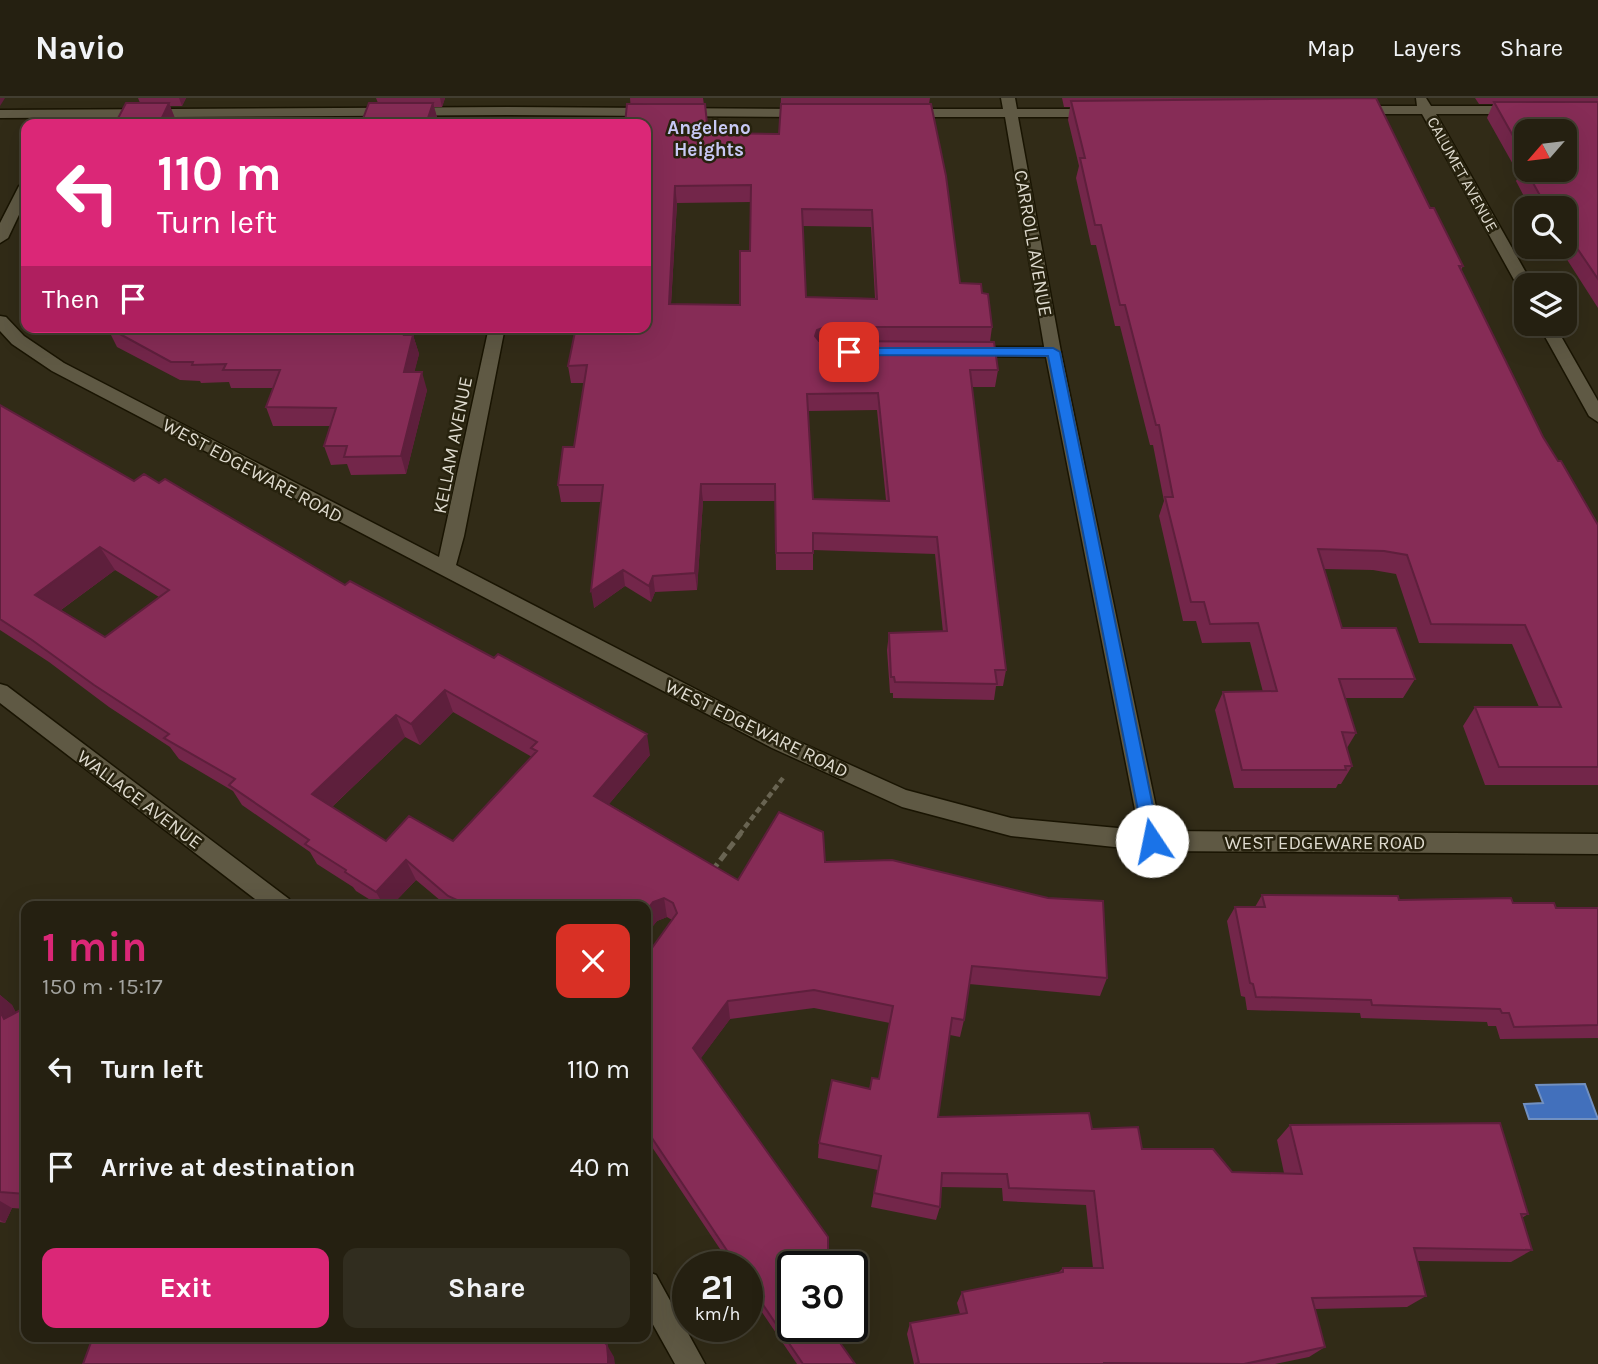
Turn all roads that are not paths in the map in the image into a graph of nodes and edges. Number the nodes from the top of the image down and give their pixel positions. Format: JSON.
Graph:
{"nodes":[{"id":1,"x":71,"y":98,"type":"edge"},
{"id":2,"x":1423,"y":104,"type":"edge"},
{"id":3,"x":1009,"y":106,"type":"edge"},
{"id":4,"x":1343,"y":110,"type":"edge"},
{"id":5,"x":1534,"y":110,"type":"edge"},
{"id":6,"x":541,"y":111,"type":"edge"},
{"id":7,"x":822,"y":113,"type":"edge"},
{"id":8,"x":890,"y":113,"type":"edge"},
{"id":9,"x":1106,"y":113,"type":"edge"},
{"id":10,"x":0,"y":114,"type":"edge"},
{"id":11,"x":61,"y":119,"type":"edge"},
{"id":12,"x":21,"y":196,"type":"edge"},
{"id":13,"x":0,"y":238,"type":"edge"},
{"id":14,"x":1518,"y":273,"type":"edge"},
{"id":15,"x":0,"y":321,"type":"edge"},
{"id":16,"x":496,"y":333,"type":"edge"},
{"id":17,"x":1553,"y":336,"type":"edge"},
{"id":18,"x":955,"y":352,"type":"edge"},
{"id":19,"x":1053,"y":352,"type":"junction"},
{"id":20,"x":1598,"y":416,"type":"edge"},
{"id":21,"x":445,"y":570,"type":"junction"},
{"id":22,"x":0,"y":692,"type":"edge"},
{"id":23,"x":1152,"y":841,"type":"junction"},
{"id":24,"x":1598,"y":844,"type":"edge"},
{"id":25,"x":274,"y":901,"type":"edge"},
{"id":26,"x":651,"y":1294,"type":"edge"},
{"id":27,"x":691,"y":1364,"type":"edge"}],
"edges":[{"from":1,"to":11,"type":"street"},
{"from":2,"to":4,"type":"street"},
{"from":2,"to":5,"type":"street"},
{"from":2,"to":14,"type":"street","name":"CALUMET AVENUE"},
{"from":3,"to":8,"type":"street"},
{"from":3,"to":9,"type":"street"},
{"from":3,"to":19,"type":"street","name":"CARROLL AVENUE"},
{"from":6,"to":7,"type":"street"},
{"from":6,"to":11,"type":"street"},
{"from":10,"to":11,"type":"street"},
{"from":12,"to":13,"type":"street"},
{"from":15,"to":21,"type":"street","name":"WEST EDGEWARE ROAD"},
{"from":16,"to":21,"type":"street","name":"KELLAM AVENUE"},
{"from":17,"to":20,"type":"street"},
{"from":18,"to":19,"type":"street"},
{"from":19,"to":23,"type":"street","name":"CARROLL AVENUE"},
{"from":21,"to":23,"type":"street","name":"WEST EDGEWARE ROAD"},
{"from":22,"to":25,"type":"street","name":"WALLACE AVENUE"},
{"from":23,"to":24,"type":"street","name":"WEST EDGEWARE ROAD"},
{"from":26,"to":27,"type":"street"}]}
